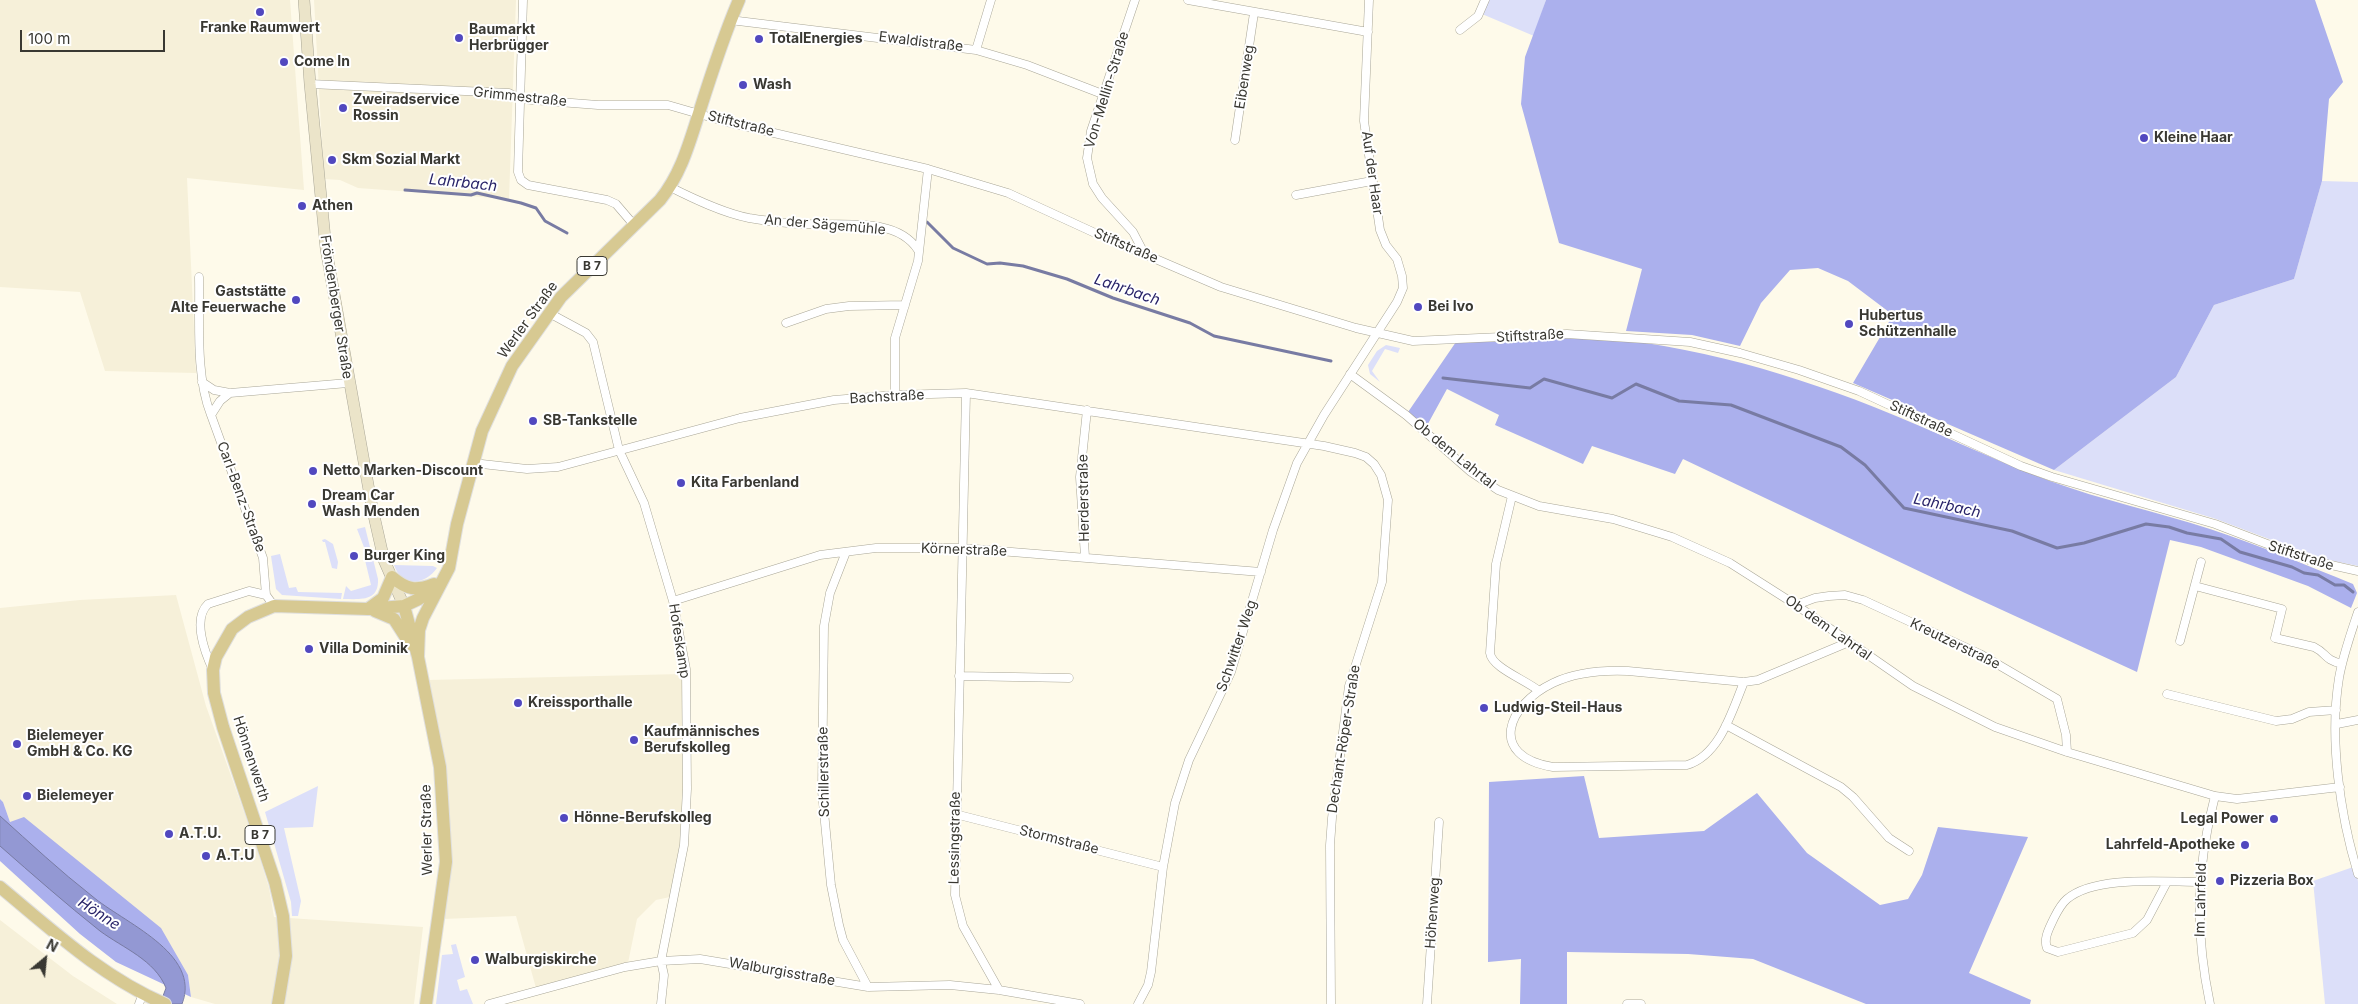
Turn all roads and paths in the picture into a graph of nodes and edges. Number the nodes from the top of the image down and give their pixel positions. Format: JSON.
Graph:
{"nodes":[{"id":1,"x":304,"y":0,"type":"edge"},
{"id":2,"x":523,"y":0,"type":"edge"},
{"id":3,"x":739,"y":0,"type":"edge"},
{"id":4,"x":991,"y":0,"type":"edge"},
{"id":5,"x":1135,"y":0,"type":"edge"},
{"id":6,"x":1188,"y":0,"type":"edge"},
{"id":7,"x":1369,"y":0,"type":"edge"},
{"id":8,"x":1485,"y":0,"type":"edge"},
{"id":9,"x":1231,"y":4,"type":"edge"},
{"id":10,"x":1254,"y":13,"type":"junction"},
{"id":11,"x":730,"y":20,"type":"junction"},
{"id":12,"x":1460,"y":30,"type":"dead end"},
{"id":13,"x":1368,"y":32,"type":"junction"},
{"id":14,"x":976,"y":50,"type":"junction"},
{"id":15,"x":310,"y":84,"type":"junction"},
{"id":16,"x":1104,"y":95,"type":"junction"},
{"id":17,"x":520,"y":99,"type":"junction"},
{"id":18,"x":699,"y":114,"type":"junction"},
{"id":19,"x":1235,"y":140,"type":"dead end"},
{"id":20,"x":928,"y":169,"type":"junction"},
{"id":21,"x":1372,"y":181,"type":"junction"},
{"id":22,"x":670,"y":188,"type":"junction"},
{"id":23,"x":1296,"y":195,"type":"dead end"},
{"id":24,"x":634,"y":225,"type":"junction"},
{"id":25,"x":918,"y":250,"type":"junction"},
{"id":26,"x":1144,"y":253,"type":"junction"},
{"id":27,"x":199,"y":277,"type":"dead end"},
{"id":28,"x":905,"y":305,"type":"junction"},
{"id":29,"x":549,"y":313,"type":"junction"},
{"id":30,"x":786,"y":324,"type":"dead end"},
{"id":31,"x":1377,"y":333,"type":"junction"},
{"id":32,"x":1350,"y":374,"type":"junction"},
{"id":33,"x":202,"y":382,"type":"junction"},
{"id":34,"x":348,"y":383,"type":"junction"},
{"id":35,"x":230,"y":393,"type":"junction"},
{"id":36,"x":966,"y":393,"type":"junction"},
{"id":37,"x":895,"y":395,"type":"junction"},
{"id":38,"x":1087,"y":410,"type":"junction"},
{"id":39,"x":211,"y":415,"type":"junction"},
{"id":40,"x":1306,"y":444,"type":"junction"},
{"id":41,"x":619,"y":450,"type":"junction"},
{"id":42,"x":472,"y":463,"type":"junction"},
{"id":43,"x":1512,"y":496,"type":"junction"},
{"id":44,"x":962,"y":548,"type":"junction"},
{"id":45,"x":846,"y":552,"type":"junction"},
{"id":46,"x":1085,"y":557,"type":"junction"},
{"id":47,"x":2201,"y":562,"type":"dead end"},
{"id":48,"x":2358,"y":571,"type":"edge"},
{"id":49,"x":1261,"y":572,"type":"junction"},
{"id":50,"x":392,"y":578,"type":"junction"},
{"id":51,"x":443,"y":581,"type":"junction"},
{"id":52,"x":2195,"y":586,"type":"junction"},
{"id":53,"x":266,"y":595,"type":"junction"},
{"id":54,"x":673,"y":601,"type":"junction"},
{"id":55,"x":1796,"y":605,"type":"junction"},
{"id":56,"x":274,"y":606,"type":"junction"},
{"id":57,"x":404,"y":606,"type":"junction"},
{"id":58,"x":368,"y":609,"type":"junction"},
{"id":59,"x":2358,"y":612,"type":"edge"},
{"id":60,"x":2180,"y":641,"type":"dead end"},
{"id":61,"x":1849,"y":642,"type":"junction"},
{"id":62,"x":418,"y":656,"type":"junction"},
{"id":63,"x":2342,"y":664,"type":"junction"},
{"id":64,"x":213,"y":670,"type":"junction"},
{"id":65,"x":959,"y":676,"type":"junction"},
{"id":66,"x":1069,"y":678,"type":"dead end"},
{"id":67,"x":1744,"y":682,"type":"junction"},
{"id":68,"x":1539,"y":691,"type":"junction"},
{"id":69,"x":2167,"y":694,"type":"dead end"},
{"id":70,"x":2336,"y":710,"type":"junction"},
{"id":71,"x":2358,"y":720,"type":"edge"},
{"id":72,"x":2337,"y":724,"type":"junction"},
{"id":73,"x":1726,"y":725,"type":"junction"},
{"id":74,"x":2067,"y":752,"type":"junction"},
{"id":75,"x":2340,"y":787,"type":"junction"},
{"id":76,"x":2214,"y":796,"type":"junction"},
{"id":77,"x":955,"y":814,"type":"junction"},
{"id":78,"x":1439,"y":822,"type":"dead end"},
{"id":79,"x":1909,"y":851,"type":"dead end"},
{"id":80,"x":1162,"y":867,"type":"junction"},
{"id":81,"x":2358,"y":874,"type":"edge"},
{"id":82,"x":2166,"y":882,"type":"junction"},
{"id":83,"x":2200,"y":882,"type":"junction"},
{"id":84,"x":0,"y":887,"type":"edge"},
{"id":85,"x":661,"y":961,"type":"junction"},
{"id":86,"x":868,"y":987,"type":"junction"},
{"id":87,"x":1000,"y":990,"type":"junction"},
{"id":88,"x":144,"y":998,"type":"edge"},
{"id":89,"x":165,"y":1004,"type":"edge"},
{"id":90,"x":278,"y":1004,"type":"edge"},
{"id":91,"x":426,"y":1004,"type":"edge"},
{"id":92,"x":489,"y":1004,"type":"edge"},
{"id":93,"x":661,"y":1004,"type":"edge"},
{"id":94,"x":1080,"y":1004,"type":"edge"},
{"id":95,"x":1138,"y":1004,"type":"edge"},
{"id":96,"x":1331,"y":1004,"type":"edge"},
{"id":97,"x":1427,"y":1004,"type":"edge"},
{"id":98,"x":1627,"y":1004,"type":"edge"},
{"id":99,"x":1641,"y":1004,"type":"edge"},
{"id":100,"x":2210,"y":1004,"type":"edge"}],
"edges":[{"from":1,"to":15,"type":"main road","name":"Fröndenberger Straße"},
{"from":2,"to":17,"type":"street"},
{"from":3,"to":11,"type":"main road","name":"Werler Straße","number":"B 7"},
{"from":4,"to":14,"type":"street"},
{"from":5,"to":16,"type":"street","name":"Von-Mellin-Straße"},
{"from":6,"to":9,"type":"street"},
{"from":7,"to":13,"type":"street","name":"Auf der Haar"},
{"from":8,"to":12,"type":"street"},
{"from":9,"to":10,"type":"street"},
{"from":10,"to":13,"type":"street"},
{"from":10,"to":19,"type":"street","name":"Eibenweg"},
{"from":11,"to":14,"type":"street","name":"Ewaldistraße"},
{"from":11,"to":18,"type":"main road","name":"Werler Straße","number":"B 7"},
{"from":13,"to":21,"type":"street","name":"Auf der Haar"},
{"from":14,"to":16,"type":"street","name":"Ewaldistraße"},
{"from":15,"to":17,"type":"street","name":"Grimmestraße"},
{"from":15,"to":34,"type":"main road","name":"Fröndenberger Straße"},
{"from":16,"to":26,"type":"street","name":"Von-Mellin-Straße"},
{"from":17,"to":18,"type":"street","name":"Grimmestraße"},
{"from":17,"to":24,"type":"street"},
{"from":18,"to":20,"type":"street","name":"Stiftstraße"},
{"from":18,"to":22,"type":"main road","name":"Werler Straße","number":"B 7"},
{"from":20,"to":25,"type":"street"},
{"from":20,"to":26,"type":"street","name":"Stiftstraße"},
{"from":21,"to":23,"type":"street"},
{"from":21,"to":31,"type":"street","name":"Auf der Haar"},
{"from":22,"to":24,"type":"main road","name":"Werler Straße","number":"B 7"},
{"from":22,"to":25,"type":"street","name":"An der Sägemühle"},
{"from":24,"to":29,"type":"main road","name":"Werler Straße","number":"B 7"},
{"from":25,"to":28,"type":"street"},
{"from":26,"to":31,"type":"street","name":"Stiftstraße"},
{"from":27,"to":33,"type":"street","name":"Carl-Benz-Straße"},
{"from":28,"to":30,"type":"street"},
{"from":28,"to":37,"type":"street"},
{"from":29,"to":41,"type":"street","name":"Hofeskamp"},
{"from":29,"to":42,"type":"main road","name":"Werler Straße","number":"B 7"},
{"from":31,"to":32,"type":"street","name":"Schwitter Weg"},
{"from":31,"to":48,"type":"street","name":"Stiftstraße"},
{"from":32,"to":40,"type":"street","name":"Schwitter Weg"},
{"from":32,"to":43,"type":"street","name":"Ob dem Lahrtal"},
{"from":33,"to":35,"type":"street"},
{"from":33,"to":39,"type":"street","name":"Carl-Benz-Straße"},
{"from":34,"to":35,"type":"street"},
{"from":34,"to":50,"type":"main road","name":"Fröndenberger Straße"},
{"from":35,"to":39,"type":"street"},
{"from":36,"to":37,"type":"street","name":"Bachstraße"},
{"from":36,"to":38,"type":"street","name":"Bachstraße"},
{"from":36,"to":44,"type":"street","name":"Lessingstraße"},
{"from":37,"to":41,"type":"street","name":"Bachstraße"},
{"from":38,"to":40,"type":"street","name":"Bachstraße"},
{"from":38,"to":46,"type":"street","name":"Herderstraße"},
{"from":39,"to":53,"type":"street","name":"Carl-Benz-Straße"},
{"from":40,"to":49,"type":"street","name":"Schwitter Weg"},
{"from":40,"to":96,"type":"street","name":"Dechant-Röper-Straße"},
{"from":41,"to":42,"type":"street","name":"Bachstraße"},
{"from":41,"to":54,"type":"street","name":"Hofeskamp"},
{"from":42,"to":51,"type":"main road","name":"Werler Straße","number":"B 7"},
{"from":43,"to":55,"type":"street","name":"Ob dem Lahrtal"},
{"from":43,"to":68,"type":"street"},
{"from":44,"to":45,"type":"street","name":"Körnerstraße"},
{"from":44,"to":46,"type":"street","name":"Körnerstraße"},
{"from":44,"to":65,"type":"street","name":"Lessingstraße"},
{"from":45,"to":54,"type":"street","name":"Körnerstraße"},
{"from":45,"to":86,"type":"street","name":"Schillerstraße"},
{"from":46,"to":49,"type":"street","name":"Körnerstraße"},
{"from":47,"to":52,"type":"street"},
{"from":49,"to":80,"type":"street","name":"Schwitter Weg"},
{"from":50,"to":51,"type":"main road"},
{"from":50,"to":57,"type":"main road","name":"Fröndenberger Straße"},
{"from":50,"to":58,"type":"main road"},
{"from":51,"to":57,"type":"main road","number":"B 7"},
{"from":51,"to":62,"type":"main road","name":"Werler Straße","number":"B 7"},
{"from":52,"to":60,"type":"street"},
{"from":52,"to":63,"type":"street"},
{"from":53,"to":56,"type":"street"},
{"from":53,"to":64,"type":"street","name":"Hönnenwerth"},
{"from":54,"to":85,"type":"street","name":"Hofeskamp"},
{"from":55,"to":61,"type":"street","name":"Ob dem Lahrtal"},
{"from":55,"to":74,"type":"street","name":"Kreutzerstraße"},
{"from":56,"to":58,"type":"main road","name":"Hönnenwerth","number":"B 7"},
{"from":56,"to":64,"type":"main road","name":"Hönnenwerth","number":"B 7"},
{"from":57,"to":58,"type":"main road","name":"Hönnenwerth","number":"B 7"},
{"from":57,"to":62,"type":"main road","name":"Werler Straße"},
{"from":58,"to":62,"type":"main road"},
{"from":59,"to":63,"type":"street"},
{"from":61,"to":67,"type":"street"},
{"from":61,"to":74,"type":"street","name":"Ob dem Lahrtal"},
{"from":62,"to":91,"type":"main road","name":"Werler Straße"},
{"from":63,"to":70,"type":"street"},
{"from":64,"to":90,"type":"main road","name":"Hönnenwerth","number":"B 7"},
{"from":65,"to":66,"type":"street"},
{"from":65,"to":77,"type":"street","name":"Lessingstraße"},
{"from":67,"to":68,"type":"street"},
{"from":67,"to":73,"type":"street"},
{"from":68,"to":73,"type":"street"},
{"from":69,"to":70,"type":"street"},
{"from":70,"to":72,"type":"street"},
{"from":71,"to":72,"type":"street"},
{"from":72,"to":75,"type":"street"},
{"from":73,"to":79,"type":"street"},
{"from":74,"to":76,"type":"street","name":"Ob dem Lahrtal"},
{"from":75,"to":76,"type":"street","name":"Ob dem Lahrtal"},
{"from":75,"to":81,"type":"street"},
{"from":76,"to":83,"type":"street","name":"Im Lahrfeld"},
{"from":77,"to":80,"type":"street","name":"Stormstraße"},
{"from":77,"to":87,"type":"street","name":"Lessingstraße"},
{"from":78,"to":97,"type":"street","name":"Höhenweg"},
{"from":80,"to":95,"type":"street","name":"Schwitter Weg"},
{"from":82,"to":82,"type":"street"},
{"from":82,"to":83,"type":"street"},
{"from":83,"to":100,"type":"street","name":"Im Lahrfeld"},
{"from":84,"to":88,"type":"main road"},
{"from":85,"to":86,"type":"street","name":"Walburgisstraße"},
{"from":85,"to":92,"type":"street","name":"Walburgisstraße"},
{"from":85,"to":93,"type":"street","name":"Hofeskamp"},
{"from":86,"to":87,"type":"street","name":"Walburgisstraße"},
{"from":87,"to":94,"type":"street","name":"Walburgisstraße"},
{"from":88,"to":89,"type":"main road"},
{"from":98,"to":99,"type":"street"}]}
